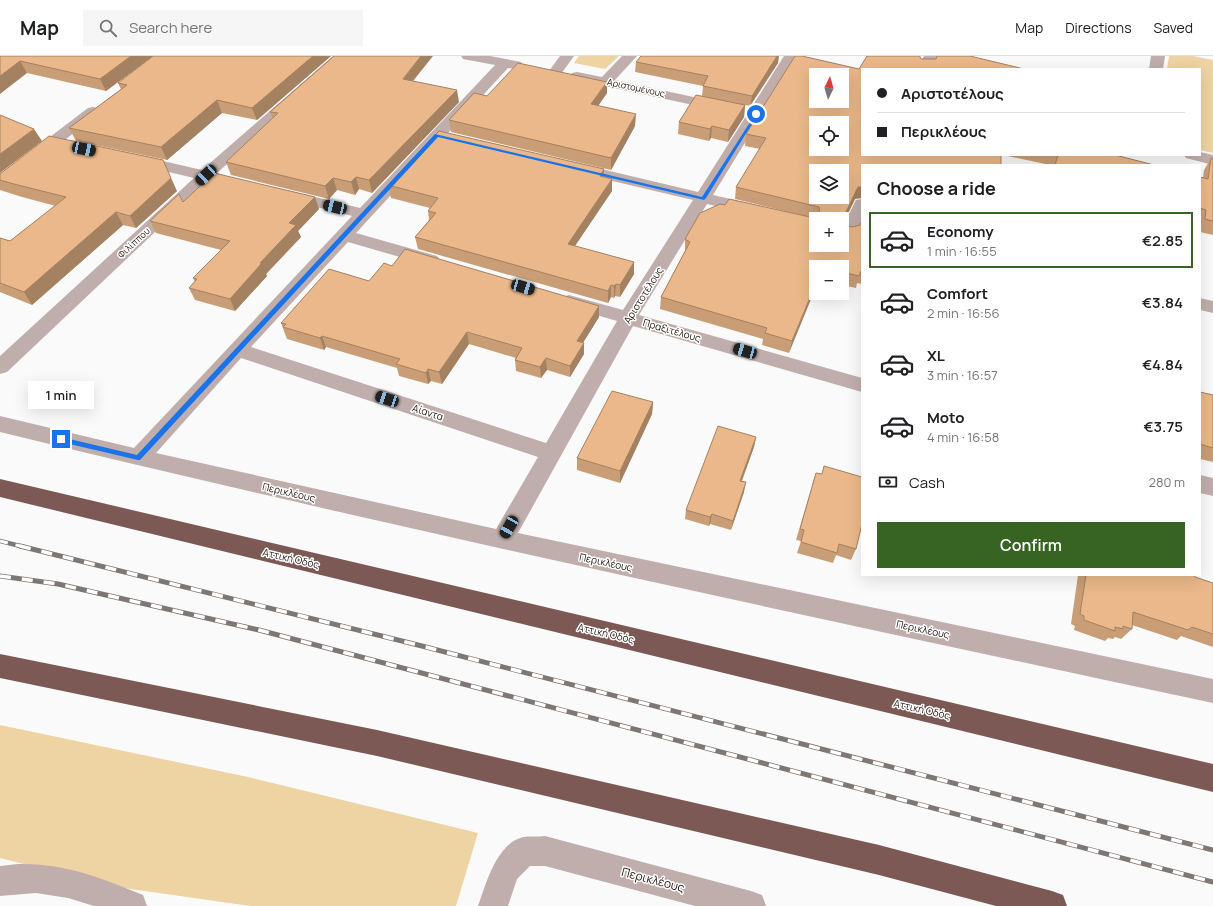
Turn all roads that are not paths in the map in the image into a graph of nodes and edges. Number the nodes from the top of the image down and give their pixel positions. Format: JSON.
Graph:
{"nodes":[{"id":1,"x":341,"y":56,"type":"edge"},
{"id":2,"x":468,"y":56,"type":"edge"},
{"id":3,"x":567,"y":56,"type":"edge"},
{"id":4,"x":630,"y":56,"type":"edge"},
{"id":5,"x":792,"y":56,"type":"edge"},
{"id":6,"x":931,"y":56,"type":"edge"},
{"id":7,"x":1158,"y":56,"type":"edge"},
{"id":8,"x":505,"y":63,"type":"junction"},
{"id":9,"x":527,"y":67,"type":"edge"},
{"id":10,"x":925,"y":68,"type":"edge"},
{"id":11,"x":1156,"y":68,"type":"edge"},
{"id":12,"x":541,"y":69,"type":"edge"},
{"id":13,"x":556,"y":72,"type":"junction"},
{"id":14,"x":605,"y":82,"type":"junction"},
{"id":15,"x":103,"y":104,"type":"edge"},
{"id":16,"x":743,"y":112,"type":"junction"},
{"id":17,"x":1196,"y":156,"type":"edge"},
{"id":18,"x":122,"y":157,"type":"edge"},
{"id":19,"x":1213,"y":160,"type":"edge"},
{"id":20,"x":559,"y":164,"type":"edge"},
{"id":21,"x":206,"y":175,"type":"junction"},
{"id":22,"x":228,"y":181,"type":"edge"},
{"id":23,"x":0,"y":183,"type":"edge"},
{"id":24,"x":274,"y":192,"type":"edge"},
{"id":25,"x":704,"y":198,"type":"junction"},
{"id":26,"x":861,"y":207,"type":"edge"},
{"id":27,"x":364,"y":214,"type":"junction"},
{"id":28,"x":771,"y":214,"type":"edge"},
{"id":29,"x":851,"y":233,"type":"edge"},
{"id":30,"x":344,"y":235,"type":"junction"},
{"id":31,"x":448,"y":266,"type":"edge"},
{"id":32,"x":553,"y":296,"type":"edge"},
{"id":33,"x":1201,"y":304,"type":"edge"},
{"id":34,"x":1213,"y":307,"type":"edge"},
{"id":35,"x":628,"y":318,"type":"junction"},
{"id":36,"x":237,"y":350,"type":"junction"},
{"id":37,"x":0,"y":367,"type":"edge"},
{"id":38,"x":861,"y":385,"type":"edge"},
{"id":39,"x":0,"y":424,"type":"edge"},
{"id":40,"x":552,"y":453,"type":"junction"},
{"id":41,"x":138,"y":458,"type":"junction"},
{"id":42,"x":1201,"y":484,"type":"edge"},
{"id":43,"x":1213,"y":487,"type":"edge"},
{"id":44,"x":0,"y":488,"type":"edge"},
{"id":45,"x":502,"y":540,"type":"junction"},
{"id":46,"x":0,"y":666,"type":"edge"},
{"id":47,"x":1213,"y":690,"type":"edge"},
{"id":48,"x":1213,"y":778,"type":"edge"},
{"id":49,"x":0,"y":881,"type":"edge"},
{"id":50,"x":132,"y":906,"type":"edge"},
{"id":51,"x":493,"y":906,"type":"edge"},
{"id":52,"x":751,"y":906,"type":"edge"},
{"id":53,"x":1052,"y":906,"type":"edge"}],
"edges":[{"from":1,"to":21,"type":"street","name":"Φιλίππου"},
{"from":2,"to":8,"type":"street"},
{"from":3,"to":13,"type":"street"},
{"from":4,"to":14,"type":"street"},
{"from":5,"to":16,"type":"street","name":"Αριστοτέλους"},
{"from":6,"to":10,"type":"street"},
{"from":7,"to":11,"type":"street"},
{"from":8,"to":9,"type":"street"},
{"from":8,"to":27,"type":"street"},
{"from":12,"to":13,"type":"street","name":"Αριστομένους"},
{"from":13,"to":14,"type":"street","name":"Αριστομένους"},
{"from":14,"to":16,"type":"street","name":"Αριστομένους"},
{"from":15,"to":23,"type":"street"},
{"from":16,"to":25,"type":"street","name":"Αριστοτέλους"},
{"from":17,"to":19,"type":"street"},
{"from":18,"to":21,"type":"street"},
{"from":20,"to":25,"type":"street"},
{"from":21,"to":22,"type":"street"},
{"from":21,"to":37,"type":"street","name":"Φιλίππου"},
{"from":24,"to":27,"type":"street"},
{"from":25,"to":28,"type":"street"},
{"from":25,"to":35,"type":"street","name":"Αριστοτέλους"},
{"from":26,"to":29,"type":"street"},
{"from":27,"to":30,"type":"street"},
{"from":30,"to":31,"type":"street"},
{"from":30,"to":36,"type":"street"},
{"from":32,"to":35,"type":"street","name":"Πραξιτέλους"},
{"from":33,"to":34,"type":"street"},
{"from":35,"to":38,"type":"street","name":"Πραξιτέλους"},
{"from":35,"to":40,"type":"street","name":"Αριστοτέλους"},
{"from":36,"to":40,"type":"street","name":"Αίαντα"},
{"from":36,"to":41,"type":"street"},
{"from":39,"to":41,"type":"street","name":"Περικλέους"},
{"from":40,"to":45,"type":"street","name":"Αριστοτέλους"},
{"from":41,"to":45,"type":"street","name":"Περικλέους"},
{"from":42,"to":43,"type":"street"},
{"from":44,"to":48,"type":"highway","name":"Αττική Οδός"},
{"from":45,"to":47,"type":"street","name":"Περικλέους"},
{"from":46,"to":53,"type":"highway"},
{"from":49,"to":50,"type":"street"},
{"from":51,"to":52,"type":"street","name":"Περικλέους"}]}
